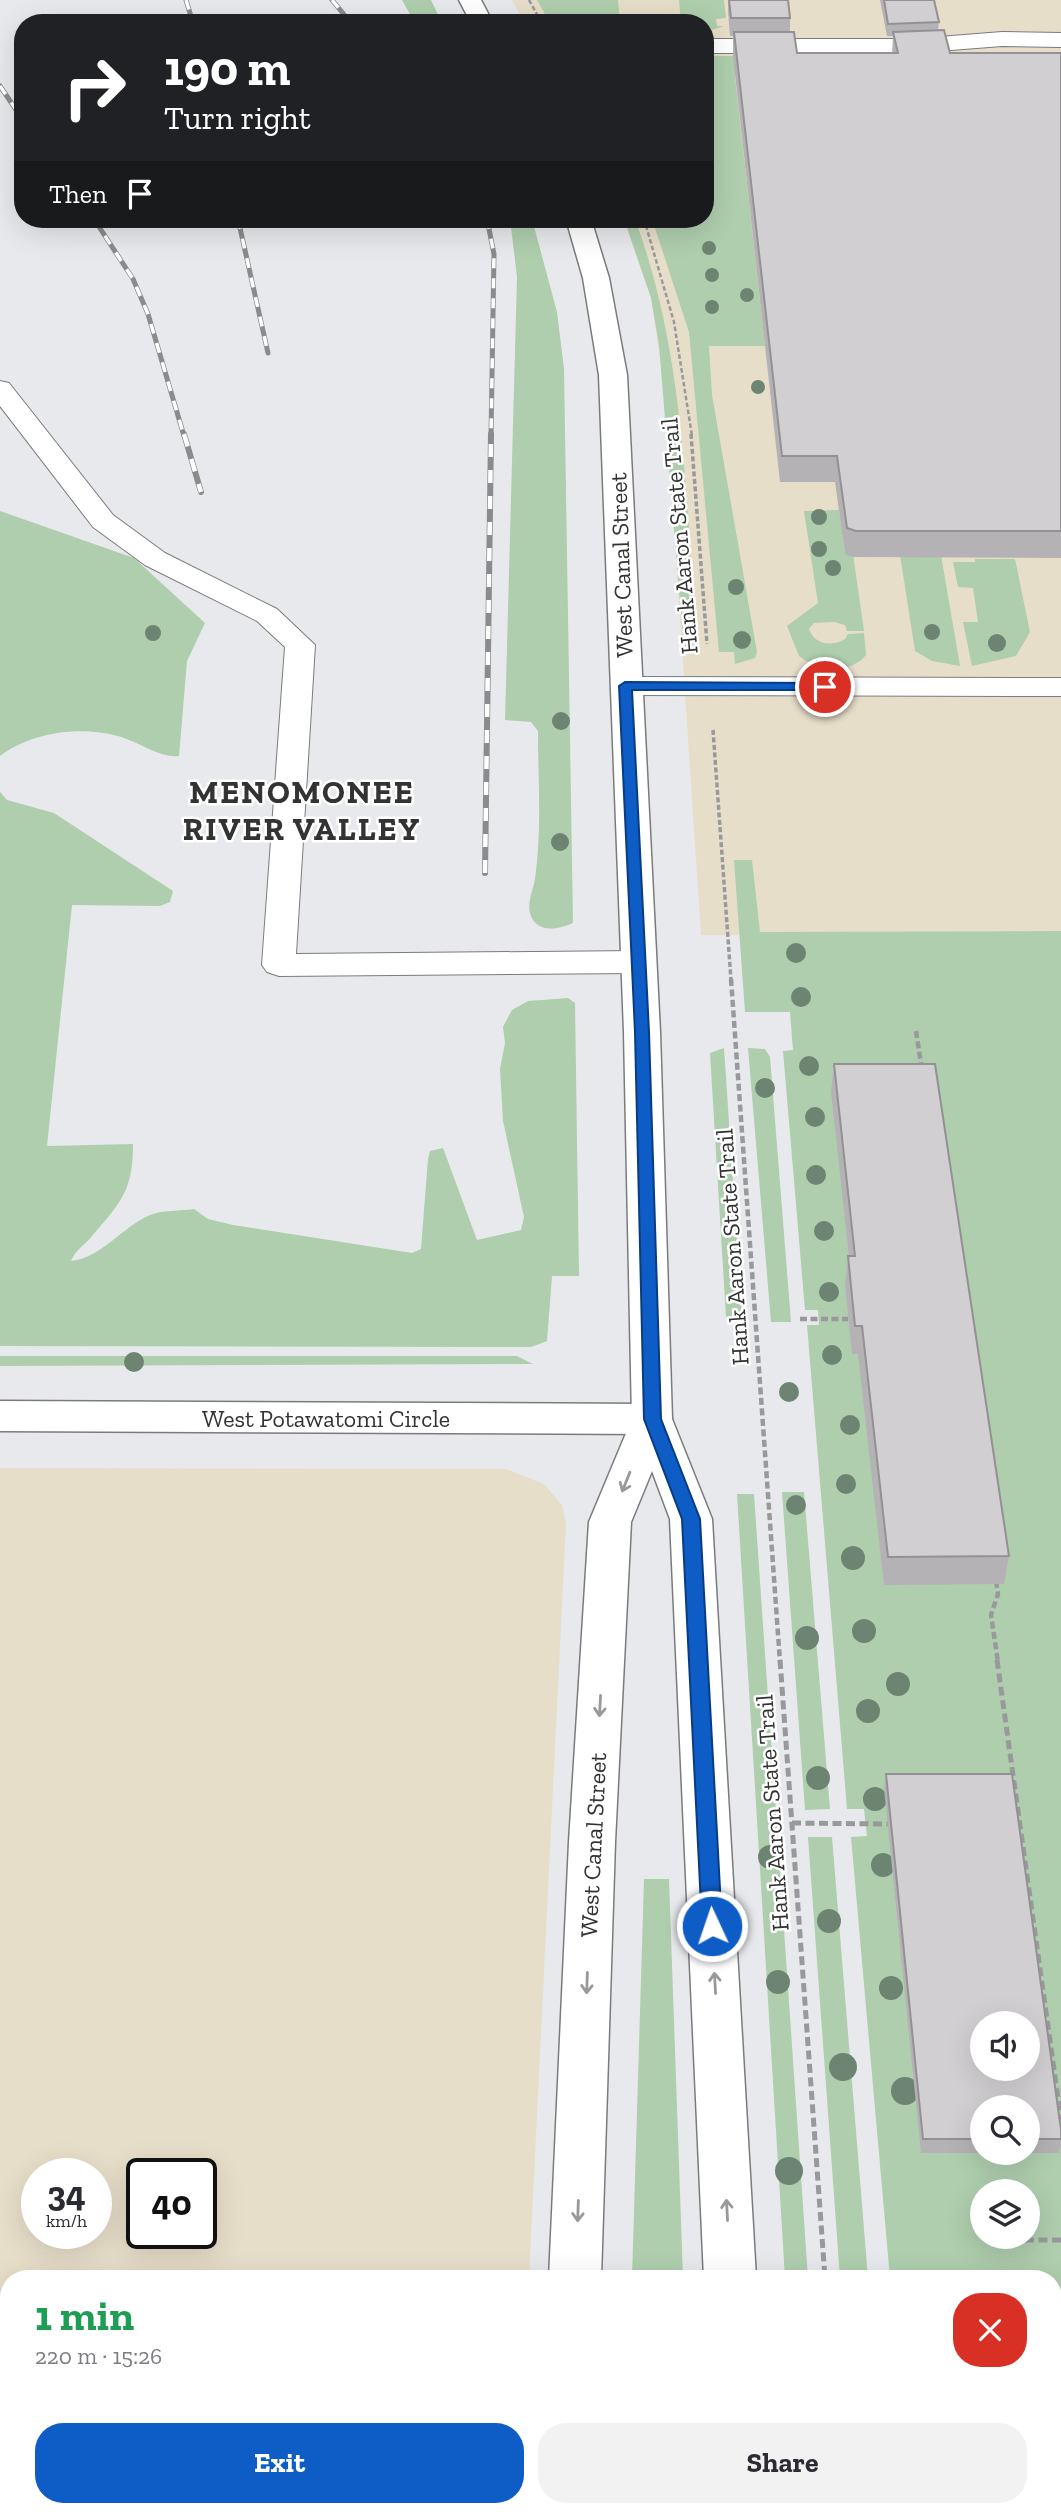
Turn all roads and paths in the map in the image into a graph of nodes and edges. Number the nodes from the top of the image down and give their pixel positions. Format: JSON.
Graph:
{"nodes":[{"id":1,"x":1061,"y":40,"type":"edge"},
{"id":2,"x":714,"y":44,"type":"edge"},
{"id":3,"x":581,"y":228,"type":"edge"},
{"id":4,"x":647,"y":228,"type":"edge"},
{"id":5,"x":0,"y":388,"type":"edge"},
{"id":6,"x":625,"y":686,"type":"junction"},
{"id":7,"x":711,"y":687,"type":"junction"},
{"id":8,"x":1061,"y":687,"type":"edge"},
{"id":9,"x":638,"y":962,"type":"junction"},
{"id":10,"x":916,"y":1031,"type":"dead end"},
{"id":11,"x":922,"y":1072,"type":"edge"},
{"id":12,"x":800,"y":1319,"type":"dead end"},
{"id":13,"x":848,"y":1319,"type":"dead end"},
{"id":14,"x":0,"y":1416,"type":"edge"},
{"id":15,"x":652,"y":1419,"type":"junction"},
{"id":16,"x":994,"y":1571,"type":"edge"},
{"id":17,"x":792,"y":1823,"type":"junction"},
{"id":18,"x":888,"y":1824,"type":"edge"},
{"id":19,"x":1061,"y":2120,"type":"edge"},
{"id":20,"x":1040,"y":2240,"type":"edge"},
{"id":21,"x":1061,"y":2240,"type":"edge"},
{"id":22,"x":575,"y":2270,"type":"edge"},
{"id":23,"x":730,"y":2270,"type":"edge"},
{"id":24,"x":824,"y":2270,"type":"edge"}],
"edges":[{"from":1,"to":2,"type":"lane"},
{"from":3,"to":6,"type":"street","name":"West Canal Street"},
{"from":4,"to":7,"type":"path","name":"Hank Aaron State Trail"},
{"from":5,"to":9,"type":"lane"},
{"from":6,"to":7,"type":"lane"},
{"from":6,"to":9,"type":"street","name":"West Canal Street"},
{"from":7,"to":8,"type":"lane"},
{"from":7,"to":17,"type":"path","name":"Hank Aaron State Trail"},
{"from":9,"to":15,"type":"street","name":"West Canal Street"},
{"from":10,"to":11,"type":"path"},
{"from":12,"to":13,"type":"path"},
{"from":14,"to":15,"type":"street","name":"West Potawatomi Circle"},
{"from":15,"to":22,"type":"street","name":"West Canal Street","one_way":true},
{"from":23,"to":15,"type":"street","name":"West Canal Street","one_way":true},
{"from":16,"to":19,"type":"path"},
{"from":17,"to":18,"type":"path"},
{"from":17,"to":24,"type":"path","name":"Hank Aaron State Trail"},
{"from":20,"to":21,"type":"path"}]}
